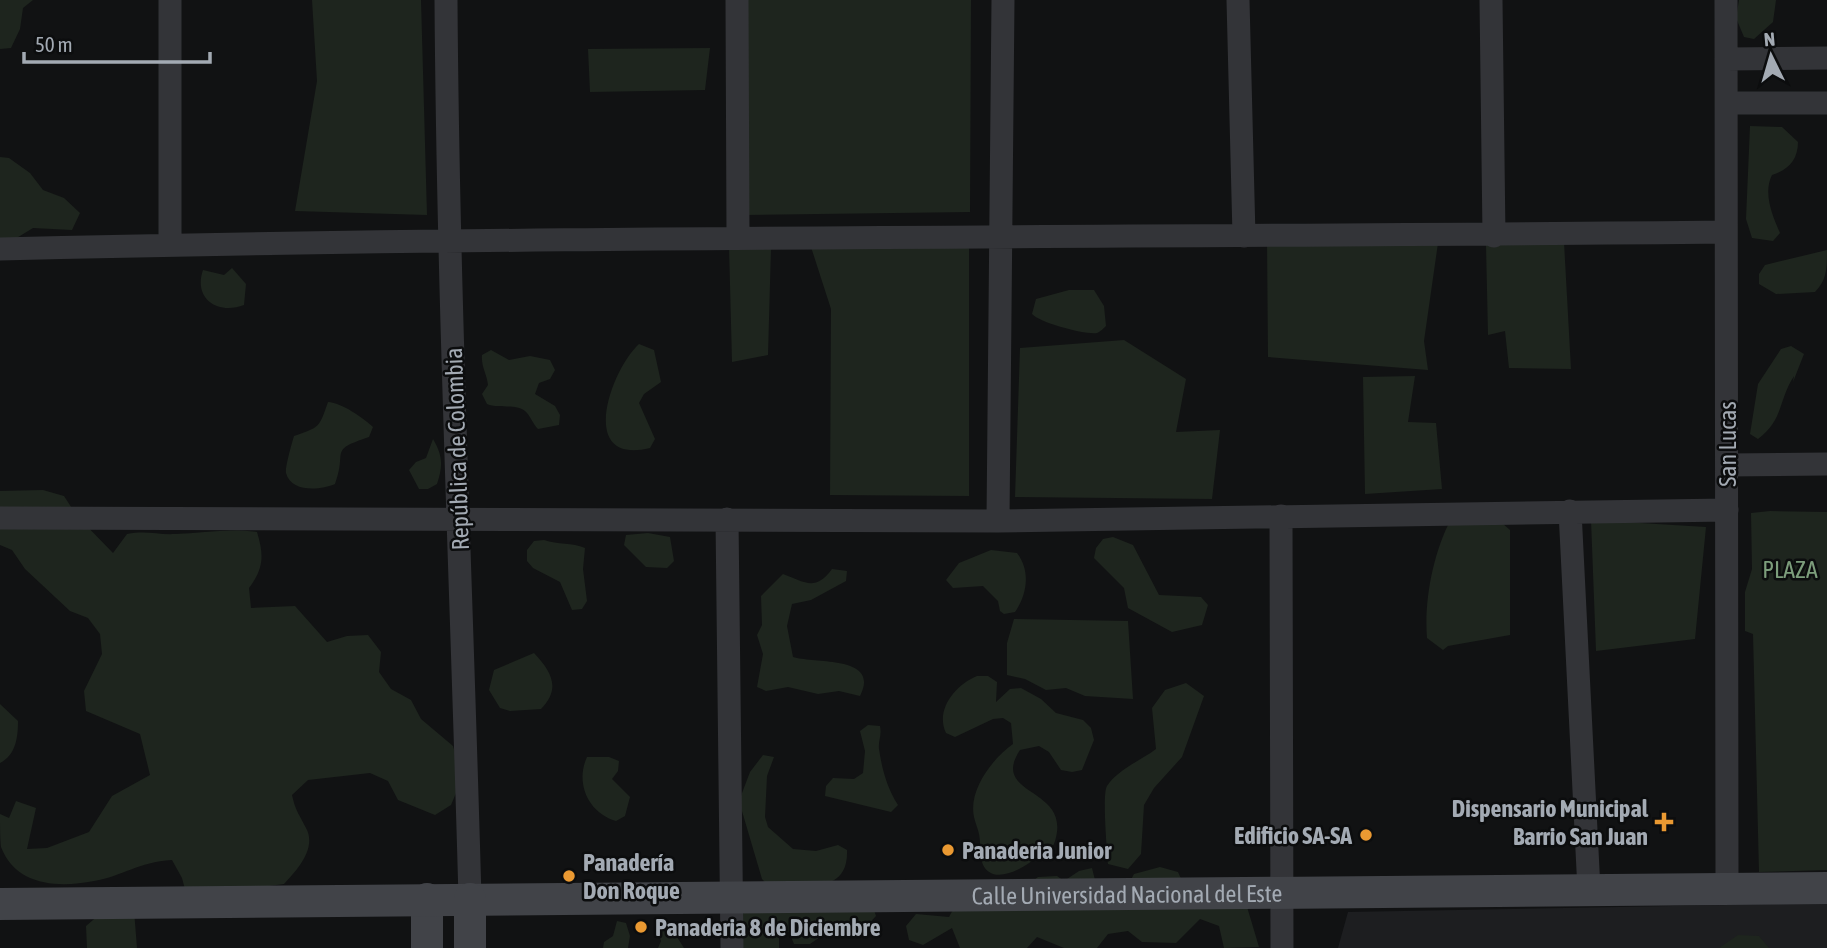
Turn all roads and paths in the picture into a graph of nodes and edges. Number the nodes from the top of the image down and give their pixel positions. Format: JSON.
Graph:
{"nodes":[{"id":1,"x":170,"y":0,"type":"edge"},
{"id":2,"x":446,"y":0,"type":"edge"},
{"id":3,"x":737,"y":0,"type":"edge"},
{"id":4,"x":1003,"y":0,"type":"edge"},
{"id":5,"x":1238,"y":0,"type":"edge"},
{"id":6,"x":1491,"y":0,"type":"edge"},
{"id":7,"x":1726,"y":0,"type":"edge"},
{"id":8,"x":1827,"y":58,"type":"edge"},
{"id":9,"x":1726,"y":59,"type":"junction"},
{"id":10,"x":1727,"y":103,"type":"junction"},
{"id":11,"x":1827,"y":103,"type":"edge"},
{"id":12,"x":1726,"y":232,"type":"junction"},
{"id":13,"x":1244,"y":236,"type":"junction"},
{"id":14,"x":1494,"y":236,"type":"junction"},
{"id":15,"x":738,"y":237,"type":"junction"},
{"id":16,"x":1001,"y":238,"type":"junction"},
{"id":17,"x":447,"y":240,"type":"junction"},
{"id":18,"x":170,"y":245,"type":"junction"},
{"id":19,"x":0,"y":249,"type":"edge"},
{"id":20,"x":1827,"y":464,"type":"edge"},
{"id":21,"x":1727,"y":465,"type":"junction"},
{"id":22,"x":1727,"y":510,"type":"junction"},
{"id":23,"x":1570,"y":511,"type":"junction"},
{"id":24,"x":1281,"y":516,"type":"junction"},
{"id":25,"x":460,"y":517,"type":"junction"},
{"id":26,"x":0,"y":518,"type":"edge"},
{"id":27,"x":727,"y":519,"type":"junction"},
{"id":28,"x":998,"y":520,"type":"junction"},
{"id":29,"x":1727,"y":888,"type":"junction"},
{"id":30,"x":1827,"y":888,"type":"edge"},
{"id":31,"x":1589,"y":890,"type":"junction"},
{"id":32,"x":1282,"y":892,"type":"junction"},
{"id":33,"x":732,"y":897,"type":"junction"},
{"id":34,"x":427,"y":899,"type":"junction"},
{"id":35,"x":470,"y":899,"type":"junction"},
{"id":36,"x":0,"y":904,"type":"edge"},
{"id":37,"x":427,"y":948,"type":"edge"},
{"id":38,"x":470,"y":948,"type":"edge"},
{"id":39,"x":732,"y":948,"type":"edge"},
{"id":40,"x":1282,"y":948,"type":"edge"}],
"edges":[{"from":1,"to":18,"type":"street"},
{"from":2,"to":17,"type":"street","name":"República de Colombia"},
{"from":3,"to":15,"type":"street"},
{"from":4,"to":16,"type":"street"},
{"from":5,"to":13,"type":"street"},
{"from":6,"to":14,"type":"street"},
{"from":7,"to":9,"type":"street","name":"San Lucas"},
{"from":8,"to":9,"type":"street"},
{"from":9,"to":10,"type":"street","name":"San Lucas"},
{"from":10,"to":11,"type":"street"},
{"from":10,"to":12,"type":"street","name":"San Lucas"},
{"from":12,"to":14,"type":"street"},
{"from":12,"to":21,"type":"street","name":"San Lucas"},
{"from":13,"to":14,"type":"street"},
{"from":13,"to":16,"type":"street"},
{"from":15,"to":16,"type":"street"},
{"from":15,"to":17,"type":"street"},
{"from":16,"to":28,"type":"street"},
{"from":17,"to":18,"type":"street"},
{"from":17,"to":25,"type":"street","name":"República de Colombia"},
{"from":18,"to":19,"type":"street"},
{"from":20,"to":21,"type":"street"},
{"from":21,"to":22,"type":"street","name":"San Lucas"},
{"from":22,"to":23,"type":"street"},
{"from":22,"to":29,"type":"street","name":"San Lucas"},
{"from":23,"to":24,"type":"street"},
{"from":23,"to":31,"type":"street"},
{"from":24,"to":28,"type":"street"},
{"from":24,"to":32,"type":"street"},
{"from":25,"to":26,"type":"street"},
{"from":25,"to":27,"type":"street"},
{"from":25,"to":35,"type":"street","name":"República de Colombia"},
{"from":27,"to":28,"type":"street"},
{"from":27,"to":33,"type":"street"},
{"from":29,"to":30,"type":"street","name":"Calle Universidad Nacional del Este"},
{"from":29,"to":31,"type":"street","name":"Calle Universidad Nacional del Este"},
{"from":31,"to":32,"type":"street","name":"Calle Universidad Nacional del Este"},
{"from":32,"to":33,"type":"street","name":"Calle Universidad Nacional del Este"},
{"from":32,"to":40,"type":"street"},
{"from":33,"to":35,"type":"street","name":"Calle Universidad Nacional del Este"},
{"from":33,"to":39,"type":"street"},
{"from":34,"to":35,"type":"street","name":"Calle Universidad Nacional del Este"},
{"from":34,"to":36,"type":"street","name":"Calle Universidad Nacional del Este"},
{"from":34,"to":37,"type":"street"},
{"from":35,"to":38,"type":"street"}]}
